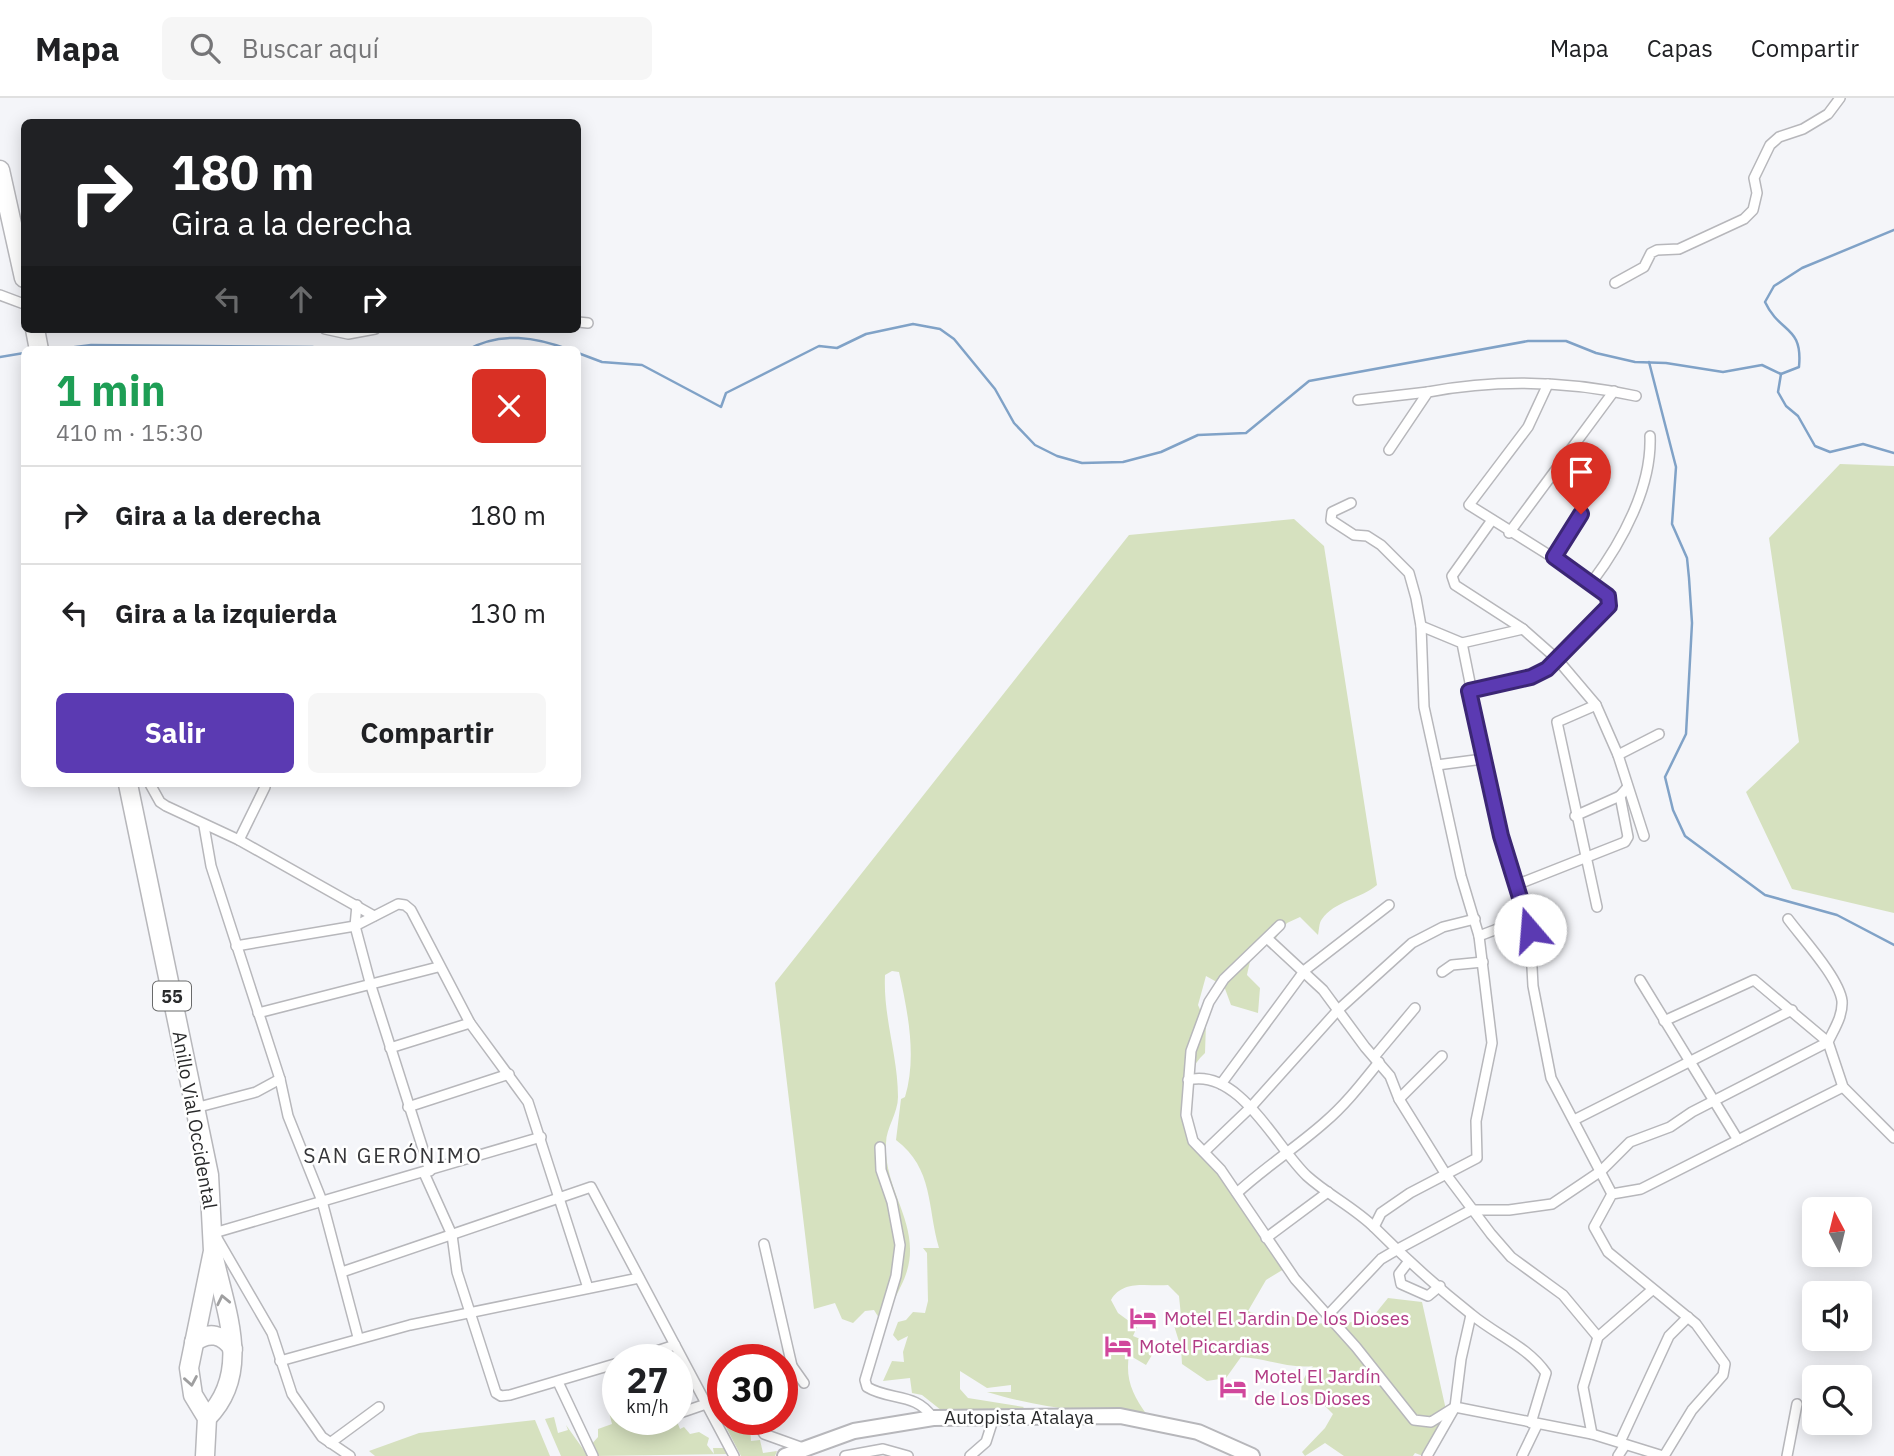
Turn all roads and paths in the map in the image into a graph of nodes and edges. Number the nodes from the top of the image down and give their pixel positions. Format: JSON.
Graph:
{"nodes":[{"id":1,"x":1840,"y":98,"type":"edge"},
{"id":2,"x":0,"y":170,"type":"edge"},
{"id":3,"x":21,"y":264,"type":"edge"},
{"id":4,"x":1615,"y":283,"type":"dead end"},
{"id":5,"x":0,"y":295,"type":"edge"},
{"id":6,"x":21,"y":303,"type":"edge"},
{"id":7,"x":581,"y":322,"type":"edge"},
{"id":8,"x":588,"y":323,"type":"dead end"},
{"id":9,"x":1548,"y":384,"type":"junction"},
{"id":10,"x":1614,"y":391,"type":"junction"},
{"id":11,"x":1429,"y":392,"type":"junction"},
{"id":12,"x":1636,"y":396,"type":"dead end"},
{"id":13,"x":1358,"y":400,"type":"dead end"},
{"id":14,"x":1650,"y":436,"type":"dead end"},
{"id":15,"x":1389,"y":450,"type":"dead end"},
{"id":16,"x":1351,"y":503,"type":"dead end"},
{"id":17,"x":1581,"y":514,"type":"dead end"},
{"id":18,"x":1492,"y":520,"type":"junction"},
{"id":19,"x":1509,"y":533,"type":"junction"},
{"id":20,"x":1554,"y":557,"type":"junction"},
{"id":21,"x":1592,"y":582,"type":"junction"},
{"id":22,"x":1421,"y":626,"type":"junction"},
{"id":23,"x":1523,"y":629,"type":"junction"},
{"id":24,"x":1462,"y":643,"type":"junction"},
{"id":25,"x":1557,"y":659,"type":"junction"},
{"id":26,"x":1469,"y":691,"type":"junction"},
{"id":27,"x":1596,"y":705,"type":"junction"},
{"id":28,"x":1659,"y":734,"type":"dead end"},
{"id":29,"x":1618,"y":754,"type":"junction"},
{"id":30,"x":1483,"y":759,"type":"junction"},
{"id":31,"x":1437,"y":765,"type":"junction"},
{"id":32,"x":129,"y":787,"type":"edge"},
{"id":33,"x":152,"y":787,"type":"edge"},
{"id":34,"x":265,"y":787,"type":"dead end"},
{"id":35,"x":1628,"y":788,"type":"junction"},
{"id":36,"x":1620,"y":796,"type":"junction"},
{"id":37,"x":1575,"y":816,"type":"junction"},
{"id":38,"x":204,"y":826,"type":"junction"},
{"id":39,"x":1644,"y":836,"type":"dead end"},
{"id":40,"x":239,"y":840,"type":"junction"},
{"id":41,"x":1585,"y":860,"type":"junction"},
{"id":42,"x":1516,"y":885,"type":"junction"},
{"id":43,"x":357,"y":905,"type":"junction"},
{"id":44,"x":1389,"y":905,"type":"dead end"},
{"id":45,"x":1597,"y":907,"type":"dead end"},
{"id":46,"x":374,"y":916,"type":"junction"},
{"id":47,"x":1526,"y":918,"type":"junction"},
{"id":48,"x":1475,"y":919,"type":"junction"},
{"id":49,"x":1788,"y":919,"type":"dead end"},
{"id":50,"x":1280,"y":925,"type":"dead end"},
{"id":51,"x":355,"y":926,"type":"junction"},
{"id":52,"x":1479,"y":936,"type":"junction"},
{"id":53,"x":1268,"y":939,"type":"junction"},
{"id":54,"x":236,"y":946,"type":"junction"},
{"id":55,"x":1483,"y":962,"type":"junction"},
{"id":56,"x":438,"y":967,"type":"junction"},
{"id":57,"x":1305,"y":970,"type":"junction"},
{"id":58,"x":1442,"y":972,"type":"dead end"},
{"id":59,"x":1640,"y":980,"type":"dead end"},
{"id":60,"x":370,"y":986,"type":"junction"},
{"id":61,"x":1415,"y":1008,"type":"dead end"},
{"id":62,"x":1338,"y":1010,"type":"junction"},
{"id":63,"x":1792,"y":1010,"type":"junction"},
{"id":64,"x":258,"y":1013,"type":"junction"},
{"id":65,"x":1664,"y":1021,"type":"junction"},
{"id":66,"x":470,"y":1023,"type":"junction"},
{"id":67,"x":1828,"y":1042,"type":"junction"},
{"id":68,"x":390,"y":1048,"type":"junction"},
{"id":69,"x":1442,"y":1056,"type":"dead end"},
{"id":70,"x":1376,"y":1059,"type":"junction"},
{"id":71,"x":1689,"y":1062,"type":"junction"},
{"id":72,"x":509,"y":1074,"type":"junction"},
{"id":73,"x":280,"y":1079,"type":"junction"},
{"id":74,"x":1188,"y":1080,"type":"junction"},
{"id":75,"x":1221,"y":1084,"type":"junction"},
{"id":76,"x":1843,"y":1087,"type":"junction"},
{"id":77,"x":1399,"y":1099,"type":"junction"},
{"id":78,"x":1715,"y":1102,"type":"junction"},
{"id":79,"x":408,"y":1107,"type":"junction"},
{"id":80,"x":1251,"y":1107,"type":"junction"},
{"id":81,"x":195,"y":1108,"type":"junction"},
{"id":82,"x":1574,"y":1120,"type":"junction"},
{"id":83,"x":541,"y":1137,"type":"junction"},
{"id":84,"x":1894,"y":1138,"type":"edge"},
{"id":85,"x":1738,"y":1140,"type":"junction"},
{"id":86,"x":880,"y":1147,"type":"dead end"},
{"id":87,"x":1204,"y":1152,"type":"junction"},
{"id":88,"x":1287,"y":1153,"type":"junction"},
{"id":89,"x":1601,"y":1171,"type":"junction"},
{"id":90,"x":427,"y":1172,"type":"junction"},
{"id":91,"x":1445,"y":1173,"type":"junction"},
{"id":92,"x":1328,"y":1192,"type":"junction"},
{"id":93,"x":1237,"y":1193,"type":"junction"},
{"id":94,"x":1612,"y":1194,"type":"junction"},
{"id":95,"x":559,"y":1197,"type":"junction"},
{"id":96,"x":322,"y":1201,"type":"junction"},
{"id":97,"x":1471,"y":1210,"type":"junction"},
{"id":98,"x":1374,"y":1227,"type":"junction"},
{"id":99,"x":214,"y":1233,"type":"junction"},
{"id":100,"x":452,"y":1235,"type":"junction"},
{"id":101,"x":1266,"y":1238,"type":"junction"},
{"id":102,"x":764,"y":1244,"type":"dead end"},
{"id":103,"x":1398,"y":1249,"type":"junction"},
{"id":104,"x":213,"y":1251,"type":"junction"},
{"id":105,"x":1409,"y":1261,"type":"junction"},
{"id":106,"x":342,"y":1272,"type":"junction"},
{"id":107,"x":639,"y":1278,"type":"junction"},
{"id":108,"x":1440,"y":1286,"type":"junction"},
{"id":109,"x":588,"y":1288,"type":"junction"},
{"id":110,"x":1652,"y":1290,"type":"junction"},
{"id":111,"x":470,"y":1314,"type":"junction"},
{"id":112,"x":1328,"y":1315,"type":"junction"},
{"id":113,"x":1471,"y":1315,"type":"junction"},
{"id":114,"x":1688,"y":1317,"type":"junction"},
{"id":115,"x":358,"y":1337,"type":"junction"},
{"id":116,"x":1598,"y":1337,"type":"junction"},
{"id":117,"x":194,"y":1342,"type":"junction"},
{"id":118,"x":674,"y":1344,"type":"edge"},
{"id":119,"x":781,"y":1344,"type":"edge"},
{"id":120,"x":233,"y":1349,"type":"junction"},
{"id":121,"x":280,"y":1361,"type":"junction"},
{"id":122,"x":602,"y":1368,"type":"edge"},
{"id":123,"x":693,"y":1379,"type":"edge"},
{"id":124,"x":798,"y":1379,"type":"edge"},
{"id":125,"x":558,"y":1382,"type":"junction"},
{"id":126,"x":804,"y":1383,"type":"dead end"},
{"id":127,"x":706,"y":1404,"type":"junction"},
{"id":128,"x":1797,"y":1404,"type":"dead end"},
{"id":129,"x":379,"y":1407,"type":"dead end"},
{"id":130,"x":1455,"y":1407,"type":"junction"},
{"id":131,"x":693,"y":1408,"type":"edge"},
{"id":132,"x":994,"y":1417,"type":"junction"},
{"id":133,"x":207,"y":1418,"type":"junction"},
{"id":134,"x":933,"y":1418,"type":"junction"},
{"id":135,"x":1534,"y":1424,"type":"junction"},
{"id":136,"x":1592,"y":1434,"type":"junction"},
{"id":137,"x":767,"y":1435,"type":"edge"},
{"id":138,"x":330,"y":1443,"type":"junction"},
{"id":139,"x":1623,"y":1444,"type":"junction"},
{"id":140,"x":803,"y":1448,"type":"junction"},
{"id":141,"x":205,"y":1456,"type":"edge"},
{"id":142,"x":350,"y":1456,"type":"edge"},
{"id":143,"x":593,"y":1456,"type":"edge"},
{"id":144,"x":734,"y":1456,"type":"edge"},
{"id":145,"x":785,"y":1456,"type":"edge"},
{"id":146,"x":845,"y":1456,"type":"edge"},
{"id":147,"x":908,"y":1456,"type":"edge"},
{"id":148,"x":970,"y":1456,"type":"edge"},
{"id":149,"x":1252,"y":1456,"type":"edge"},
{"id":150,"x":1427,"y":1456,"type":"edge"},
{"id":151,"x":1522,"y":1456,"type":"edge"},
{"id":152,"x":1618,"y":1456,"type":"edge"},
{"id":153,"x":1663,"y":1456,"type":"edge"},
{"id":154,"x":1787,"y":1456,"type":"edge"}],
"edges":[{"from":1,"to":4,"type":"street"},
{"from":2,"to":3,"type":"highway"},
{"from":5,"to":6,"type":"street"},
{"from":7,"to":8,"type":"street"},
{"from":9,"to":10,"type":"street"},
{"from":9,"to":11,"type":"street"},
{"from":9,"to":18,"type":"street"},
{"from":10,"to":12,"type":"street"},
{"from":10,"to":19,"type":"street"},
{"from":11,"to":13,"type":"street"},
{"from":11,"to":15,"type":"street"},
{"from":14,"to":21,"type":"street"},
{"from":16,"to":22,"type":"street"},
{"from":17,"to":20,"type":"street"},
{"from":18,"to":19,"type":"street"},
{"from":18,"to":23,"type":"street"},
{"from":19,"to":20,"type":"street"},
{"from":20,"to":21,"type":"street"},
{"from":21,"to":25,"type":"street"},
{"from":22,"to":24,"type":"street"},
{"from":22,"to":31,"type":"street"},
{"from":23,"to":24,"type":"street"},
{"from":23,"to":25,"type":"street"},
{"from":24,"to":26,"type":"street"},
{"from":25,"to":26,"type":"street"},
{"from":25,"to":27,"type":"street"},
{"from":26,"to":30,"type":"street"},
{"from":27,"to":29,"type":"street"},
{"from":27,"to":37,"type":"street"},
{"from":28,"to":29,"type":"street"},
{"from":29,"to":35,"type":"street"},
{"from":30,"to":31,"type":"street"},
{"from":30,"to":42,"type":"street"},
{"from":31,"to":48,"type":"street"},
{"from":32,"to":81,"type":"highway","name":"Anillo Vial Occidental","number":"55"},
{"from":33,"to":38,"type":"street"},
{"from":34,"to":40,"type":"street"},
{"from":35,"to":36,"type":"street"},
{"from":35,"to":39,"type":"street"},
{"from":36,"to":37,"type":"street"},
{"from":36,"to":41,"type":"street"},
{"from":37,"to":41,"type":"street"},
{"from":38,"to":40,"type":"street"},
{"from":38,"to":54,"type":"street"},
{"from":40,"to":43,"type":"street"},
{"from":41,"to":42,"type":"street"},
{"from":41,"to":45,"type":"street"},
{"from":42,"to":47,"type":"street"},
{"from":43,"to":46,"type":"street"},
{"from":43,"to":51,"type":"street"},
{"from":44,"to":57,"type":"street"},
{"from":46,"to":51,"type":"street"},
{"from":46,"to":56,"type":"street"},
{"from":47,"to":52,"type":"street"},
{"from":47,"to":82,"type":"street"},
{"from":48,"to":52,"type":"street"},
{"from":48,"to":62,"type":"street"},
{"from":49,"to":67,"type":"street"},
{"from":50,"to":53,"type":"street"},
{"from":51,"to":54,"type":"street"},
{"from":51,"to":60,"type":"street"},
{"from":52,"to":55,"type":"street"},
{"from":53,"to":57,"type":"street"},
{"from":53,"to":74,"type":"street"},
{"from":54,"to":64,"type":"street"},
{"from":55,"to":58,"type":"street"},
{"from":55,"to":91,"type":"street"},
{"from":56,"to":60,"type":"street"},
{"from":56,"to":66,"type":"street"},
{"from":57,"to":62,"type":"street"},
{"from":57,"to":75,"type":"street"},
{"from":59,"to":65,"type":"street"},
{"from":60,"to":64,"type":"street"},
{"from":60,"to":68,"type":"street"},
{"from":61,"to":70,"type":"street"},
{"from":62,"to":70,"type":"street"},
{"from":62,"to":80,"type":"street"},
{"from":63,"to":65,"type":"street"},
{"from":63,"to":67,"type":"street"},
{"from":63,"to":71,"type":"street"},
{"from":64,"to":73,"type":"street"},
{"from":65,"to":71,"type":"street"},
{"from":66,"to":68,"type":"street"},
{"from":66,"to":72,"type":"street"},
{"from":67,"to":76,"type":"street"},
{"from":67,"to":78,"type":"street"},
{"from":68,"to":79,"type":"street"},
{"from":69,"to":77,"type":"street"},
{"from":70,"to":77,"type":"street"},
{"from":70,"to":88,"type":"street"},
{"from":71,"to":78,"type":"street"},
{"from":71,"to":82,"type":"street"},
{"from":72,"to":79,"type":"street"},
{"from":72,"to":83,"type":"street"},
{"from":73,"to":81,"type":"street"},
{"from":73,"to":96,"type":"street"},
{"from":74,"to":75,"type":"street"},
{"from":74,"to":87,"type":"street"},
{"from":75,"to":80,"type":"street"},
{"from":76,"to":84,"type":"street"},
{"from":76,"to":85,"type":"street"},
{"from":77,"to":91,"type":"street"},
{"from":78,"to":85,"type":"street"},
{"from":78,"to":89,"type":"street"},
{"from":79,"to":90,"type":"street"},
{"from":80,"to":87,"type":"street"},
{"from":80,"to":88,"type":"street"},
{"from":81,"to":99,"type":"highway","name":"Anillo Vial Occidental","number":"55"},
{"from":82,"to":89,"type":"street"},
{"from":83,"to":90,"type":"street"},
{"from":83,"to":95,"type":"street"},
{"from":85,"to":94,"type":"street"},
{"from":86,"to":134,"type":"street"},
{"from":87,"to":93,"type":"street"},
{"from":88,"to":92,"type":"street"},
{"from":88,"to":93,"type":"street"},
{"from":89,"to":94,"type":"street"},
{"from":89,"to":97,"type":"street"},
{"from":90,"to":96,"type":"street"},
{"from":90,"to":100,"type":"street"},
{"from":91,"to":97,"type":"street"},
{"from":91,"to":98,"type":"street"},
{"from":92,"to":98,"type":"street"},
{"from":92,"to":101,"type":"street"},
{"from":93,"to":101,"type":"street"},
{"from":94,"to":110,"type":"street"},
{"from":95,"to":100,"type":"street"},
{"from":95,"to":107,"type":"street"},
{"from":95,"to":109,"type":"street"},
{"from":96,"to":99,"type":"street"},
{"from":96,"to":106,"type":"street"},
{"from":97,"to":103,"type":"street"},
{"from":97,"to":116,"type":"street"},
{"from":98,"to":103,"type":"street"},
{"from":99,"to":104,"type":"highway","name":"Anillo Vial Occidental","number":"55"},
{"from":99,"to":121,"type":"street"},
{"from":100,"to":106,"type":"street"},
{"from":100,"to":111,"type":"street"},
{"from":101,"to":112,"type":"street"},
{"from":102,"to":119,"type":"street"},
{"from":103,"to":105,"type":"street"},
{"from":103,"to":112,"type":"street"},
{"from":104,"to":117,"type":"highway","name":"Anillo Vial Occidental","number":"55"},
{"from":120,"to":104,"type":"highway","name":"Anillo Vial Occidental","number":"55","one_way":true},
{"from":105,"to":108,"type":"street"},
{"from":105,"to":108,"type":"street"},
{"from":106,"to":115,"type":"street"},
{"from":107,"to":109,"type":"street"},
{"from":107,"to":118,"type":"street"},
{"from":108,"to":113,"type":"street"},
{"from":109,"to":111,"type":"street"},
{"from":110,"to":114,"type":"street"},
{"from":110,"to":116,"type":"street"},
{"from":111,"to":115,"type":"street"},
{"from":111,"to":125,"type":"street"},
{"from":112,"to":130,"type":"street"},
{"from":113,"to":130,"type":"street"},
{"from":113,"to":135,"type":"street"},
{"from":114,"to":139,"type":"street"},
{"from":114,"to":153,"type":"street"},
{"from":115,"to":121,"type":"street"},
{"from":116,"to":136,"type":"street"},
{"from":117,"to":120,"type":"highway"},
{"from":117,"to":133,"type":"highway","name":"Anillo Vial Occidental","number":"55","one_way":true},
{"from":120,"to":133,"type":"highway","name":"Anillo Vial Occidental","number":"55"},
{"from":121,"to":138,"type":"street"},
{"from":122,"to":125,"type":"street"},
{"from":123,"to":127,"type":"street"},
{"from":124,"to":126,"type":"street"},
{"from":125,"to":143,"type":"street"},
{"from":127,"to":131,"type":"street"},
{"from":127,"to":144,"type":"street"},
{"from":128,"to":154,"type":"street"},
{"from":129,"to":138,"type":"street"},
{"from":130,"to":135,"type":"street"},
{"from":130,"to":150,"type":"street"},
{"from":132,"to":134,"type":"main road","name":"Autopista Atalaya"},
{"from":132,"to":148,"type":"street"},
{"from":132,"to":149,"type":"main road","name":"Autopista Atalaya"},
{"from":133,"to":141,"type":"highway","name":"Anillo Vial Occidental","number":"55"},
{"from":134,"to":140,"type":"main road","name":"Autopista Atalaya"},
{"from":135,"to":136,"type":"street"},
{"from":135,"to":151,"type":"street"},
{"from":136,"to":139,"type":"street"},
{"from":137,"to":140,"type":"street"},
{"from":138,"to":142,"type":"street"},
{"from":139,"to":152,"type":"street"},
{"from":139,"to":153,"type":"street"},
{"from":140,"to":145,"type":"main road","name":"Autopista Atalaya"},
{"from":146,"to":147,"type":"street"}]}
